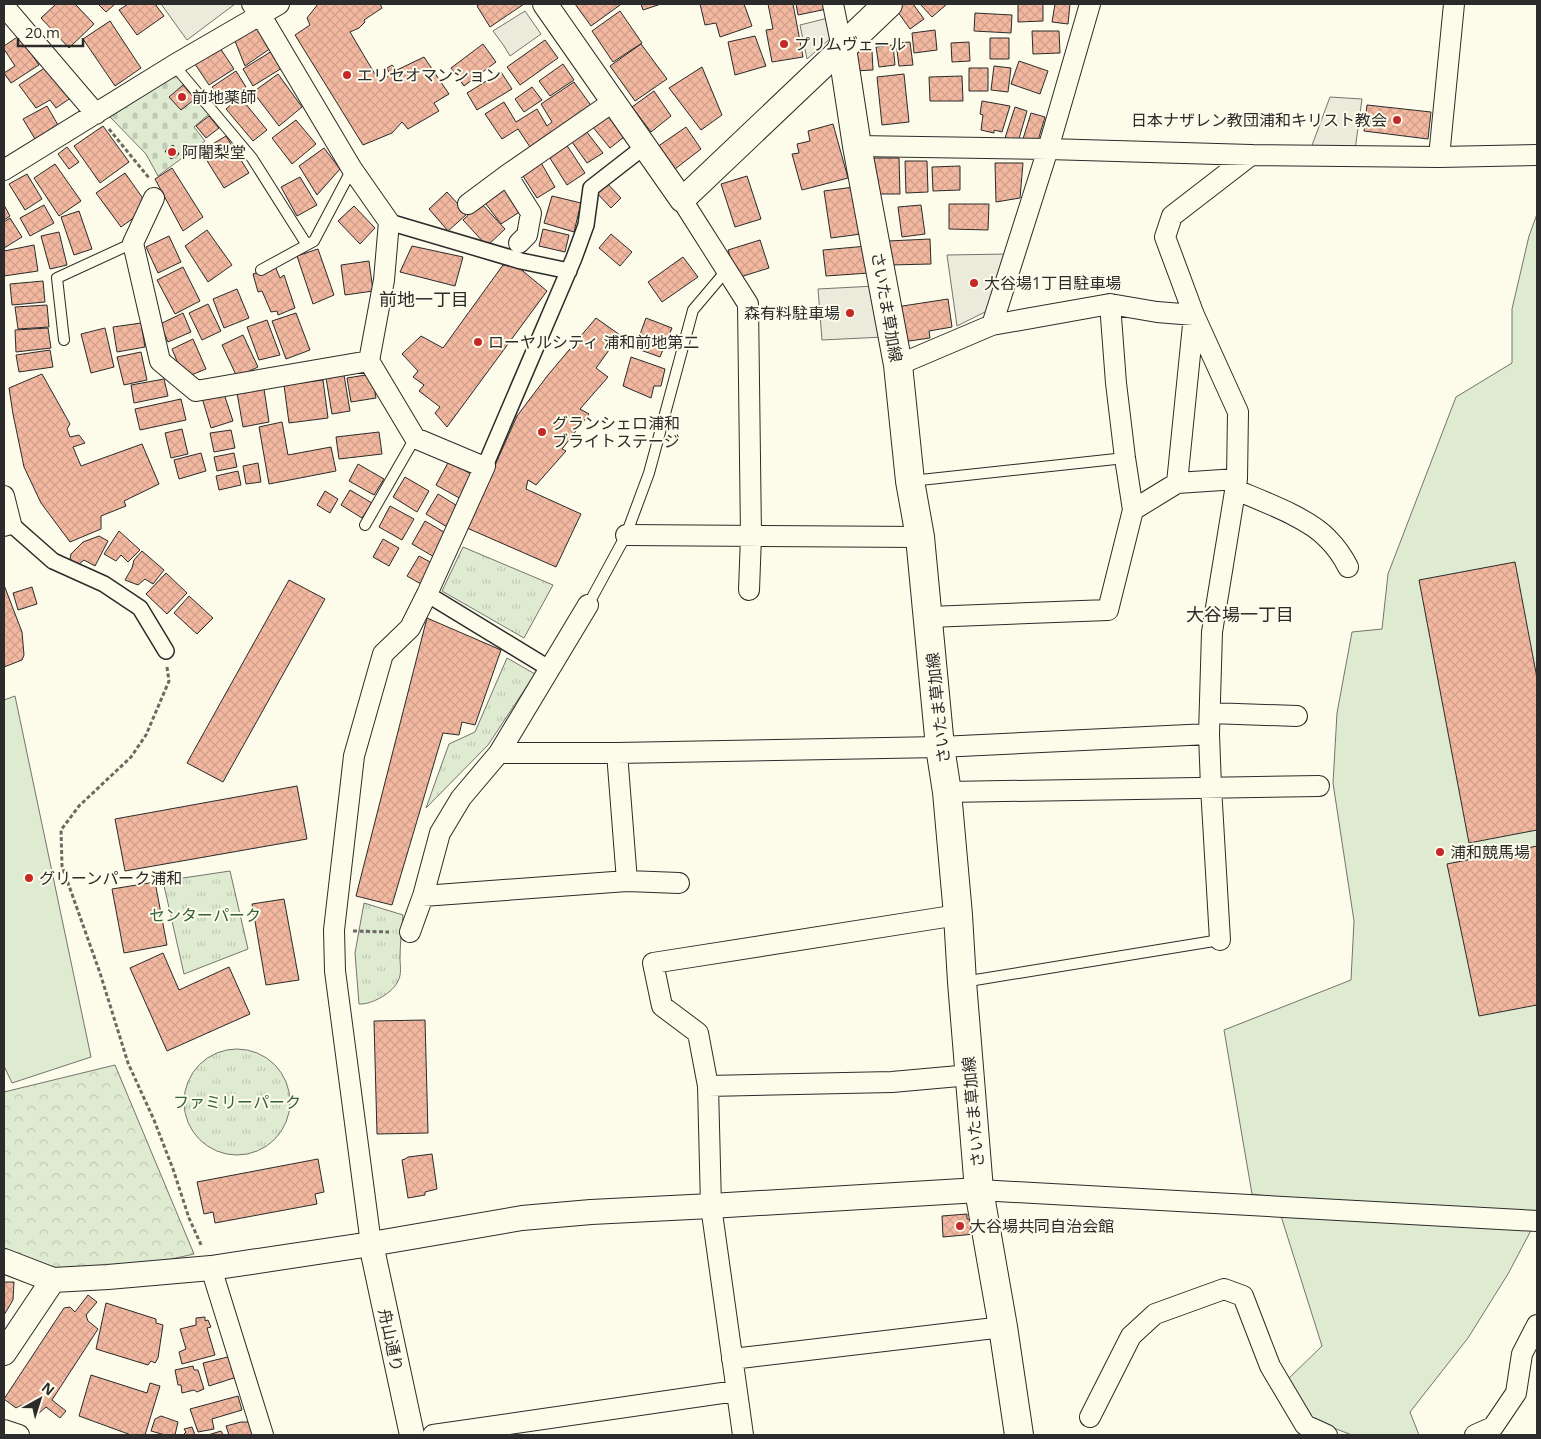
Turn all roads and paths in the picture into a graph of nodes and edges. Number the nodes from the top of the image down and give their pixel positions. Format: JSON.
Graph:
{"nodes":[{"id":1,"x":279,"y":4,"type":"edge"},
{"id":2,"x":544,"y":4,"type":"edge"},
{"id":3,"x":833,"y":4,"type":"edge"},
{"id":4,"x":888,"y":4,"type":"edge"},
{"id":5,"x":1090,"y":4,"type":"edge"},
{"id":6,"x":1454,"y":4,"type":"edge"},
{"id":7,"x":4,"y":6,"type":"edge"},
{"id":8,"x":256,"y":9,"type":"edge"},
{"id":9,"x":842,"y":48,"type":"junction"},
{"id":10,"x":174,"y":65,"type":"junction"},
{"id":11,"x":614,"y":101,"type":"junction"},
{"id":12,"x":96,"y":114,"type":"junction"},
{"id":13,"x":645,"y":146,"type":"junction"},
{"id":14,"x":857,"y":146,"type":"junction"},
{"id":15,"x":1048,"y":149,"type":"junction"},
{"id":16,"x":1251,"y":155,"type":"junction"},
{"id":17,"x":1537,"y":155,"type":"edge"},
{"id":18,"x":1439,"y":158,"type":"junction"},
{"id":19,"x":352,"y":169,"type":"junction"},
{"id":20,"x":4,"y":170,"type":"edge"},
{"id":21,"x":507,"y":175,"type":"junction"},
{"id":22,"x":154,"y":198,"type":"joint"},
{"id":23,"x":682,"y":200,"type":"junction"},
{"id":24,"x":468,"y":204,"type":"dead end"},
{"id":25,"x":389,"y":222,"type":"junction"},
{"id":26,"x":133,"y":242,"type":"junction"},
{"id":27,"x":519,"y":243,"type":"dead end"},
{"id":28,"x":307,"y":245,"type":"junction"},
{"id":29,"x":261,"y":270,"type":"dead end"},
{"id":30,"x":569,"y":271,"type":"junction"},
{"id":31,"x":726,"y":271,"type":"junction"},
{"id":32,"x":1110,"y":304,"type":"junction"},
{"id":33,"x":1194,"y":315,"type":"junction"},
{"id":34,"x":992,"y":324,"type":"junction"},
{"id":35,"x":64,"y":340,"type":"dead end"},
{"id":36,"x":369,"y":361,"type":"junction"},
{"id":37,"x":898,"y":365,"type":"junction"},
{"id":38,"x":415,"y":438,"type":"junction"},
{"id":39,"x":1125,"y":458,"type":"junction"},
{"id":40,"x":485,"y":466,"type":"junction"},
{"id":41,"x":910,"y":481,"type":"junction"},
{"id":42,"x":1178,"y":482,"type":"junction"},
{"id":43,"x":1237,"y":484,"type":"junction"},
{"id":44,"x":4,"y":496,"type":"edge"},
{"id":45,"x":1133,"y":510,"type":"junction"},
{"id":46,"x":7,"y":525,"type":"edge"},
{"id":47,"x":365,"y":525,"type":"dead end"},
{"id":48,"x":626,"y":535,"type":"junction"},
{"id":49,"x":751,"y":536,"type":"junction"},
{"id":50,"x":920,"y":537,"type":"junction"},
{"id":51,"x":1348,"y":567,"type":"dead end"},
{"id":52,"x":749,"y":590,"type":"dead end"},
{"id":53,"x":427,"y":594,"type":"junction"},
{"id":54,"x":588,"y":606,"type":"joint"},
{"id":55,"x":929,"y":617,"type":"junction"},
{"id":56,"x":166,"y":651,"type":"joint"},
{"id":57,"x":550,"y":669,"type":"junction"},
{"id":58,"x":1210,"y":713,"type":"junction"},
{"id":59,"x":1297,"y":716,"type":"dead end"},
{"id":60,"x":1209,"y":734,"type":"junction"},
{"id":61,"x":940,"y":747,"type":"junction"},
{"id":62,"x":498,"y":753,"type":"junction"},
{"id":63,"x":616,"y":753,"type":"junction"},
{"id":64,"x":1319,"y":786,"type":"dead end"},
{"id":65,"x":1211,"y":787,"type":"junction"},
{"id":66,"x":947,"y":792,"type":"junction"},
{"id":67,"x":627,"y":882,"type":"junction"},
{"id":68,"x":679,"y":883,"type":"dead end"},
{"id":69,"x":423,"y":896,"type":"junction"},
{"id":70,"x":958,"y":915,"type":"junction"},
{"id":71,"x":334,"y":930,"type":"junction"},
{"id":72,"x":410,"y":932,"type":"joint"},
{"id":73,"x":1220,"y":940,"type":"joint"},
{"id":74,"x":962,"y":982,"type":"junction"},
{"id":75,"x":970,"y":1075,"type":"junction"},
{"id":76,"x":708,"y":1086,"type":"junction"},
{"id":77,"x":979,"y":1190,"type":"junction"},
{"id":78,"x":711,"y":1206,"type":"junction"},
{"id":79,"x":1537,"y":1221,"type":"edge"},
{"id":80,"x":371,"y":1244,"type":"junction"},
{"id":81,"x":4,"y":1261,"type":"edge"},
{"id":82,"x":211,"y":1268,"type":"junction"},
{"id":83,"x":53,"y":1280,"type":"junction"},
{"id":84,"x":1537,"y":1325,"type":"edge"},
{"id":85,"x":1004,"y":1327,"type":"junction"},
{"id":86,"x":4,"y":1353,"type":"edge"},
{"id":87,"x":732,"y":1359,"type":"junction"},
{"id":88,"x":736,"y":1391,"type":"junction"},
{"id":89,"x":1090,"y":1417,"type":"dead end"},
{"id":90,"x":4,"y":1430,"type":"edge"},
{"id":91,"x":19,"y":1435,"type":"edge"},
{"id":92,"x":263,"y":1435,"type":"edge"},
{"id":93,"x":412,"y":1435,"type":"edge"},
{"id":94,"x":433,"y":1435,"type":"edge"},
{"id":95,"x":743,"y":1435,"type":"edge"},
{"id":96,"x":1019,"y":1435,"type":"edge"},
{"id":97,"x":1327,"y":1435,"type":"edge"},
{"id":98,"x":1475,"y":1435,"type":"edge"}],
"edges":[{"from":1,"to":8,"type":"street"},
{"from":2,"to":11,"type":"street"},
{"from":3,"to":9,"type":"street"},
{"from":4,"to":9,"type":"main road"},
{"from":5,"to":15,"type":"street"},
{"from":6,"to":18,"type":"street"},
{"from":7,"to":12,"type":"street"},
{"from":8,"to":10,"type":"street"},
{"from":8,"to":19,"type":"street"},
{"from":9,"to":14,"type":"main road","name":"さいたま草加線"},
{"from":9,"to":23,"type":"street"},
{"from":10,"to":12,"type":"street"},
{"from":10,"to":28,"type":"lane"},
{"from":11,"to":13,"type":"street"},
{"from":11,"to":21,"type":"street"},
{"from":12,"to":20,"type":"street"},
{"from":12,"to":22,"type":"path"},
{"from":13,"to":23,"type":"street"},
{"from":13,"to":30,"type":"street"},
{"from":14,"to":15,"type":"street"},
{"from":14,"to":37,"type":"main road","name":"さいたま草加線"},
{"from":15,"to":16,"type":"street"},
{"from":15,"to":34,"type":"street"},
{"from":16,"to":18,"type":"street"},
{"from":16,"to":33,"type":"street"},
{"from":17,"to":18,"type":"street"},
{"from":19,"to":25,"type":"street"},
{"from":19,"to":28,"type":"lane"},
{"from":21,"to":24,"type":"street"},
{"from":21,"to":27,"type":"street"},
{"from":22,"to":26,"type":"street"},
{"from":23,"to":31,"type":"street"},
{"from":25,"to":30,"type":"street"},
{"from":25,"to":36,"type":"street"},
{"from":26,"to":35,"type":"lane"},
{"from":26,"to":36,"type":"street"},
{"from":28,"to":29,"type":"lane"},
{"from":30,"to":40,"type":"street"},
{"from":31,"to":48,"type":"lane"},
{"from":31,"to":49,"type":"street"},
{"from":32,"to":33,"type":"street"},
{"from":32,"to":34,"type":"street"},
{"from":32,"to":39,"type":"street"},
{"from":33,"to":42,"type":"street"},
{"from":33,"to":43,"type":"street"},
{"from":34,"to":37,"type":"street"},
{"from":36,"to":38,"type":"street"},
{"from":37,"to":41,"type":"main road","name":"さいたま草加線"},
{"from":38,"to":40,"type":"street"},
{"from":38,"to":47,"type":"lane"},
{"from":39,"to":41,"type":"lane"},
{"from":39,"to":45,"type":"street"},
{"from":40,"to":53,"type":"street"},
{"from":41,"to":50,"type":"main road","name":"さいたま草加線"},
{"from":42,"to":43,"type":"street"},
{"from":42,"to":45,"type":"street"},
{"from":43,"to":51,"type":"street"},
{"from":43,"to":58,"type":"street"},
{"from":44,"to":46,"type":"street"},
{"from":45,"to":55,"type":"street"},
{"from":46,"to":56,"type":"street"},
{"from":48,"to":49,"type":"street"},
{"from":48,"to":54,"type":"lane"},
{"from":49,"to":50,"type":"street"},
{"from":49,"to":52,"type":"street"},
{"from":50,"to":55,"type":"main road","name":"さいたま草加線"},
{"from":53,"to":57,"type":"street"},
{"from":53,"to":71,"type":"street"},
{"from":54,"to":57,"type":"street"},
{"from":55,"to":61,"type":"main road","name":"さいたま草加線"},
{"from":56,"to":82,"type":"path"},
{"from":57,"to":62,"type":"street"},
{"from":58,"to":59,"type":"street"},
{"from":58,"to":60,"type":"street"},
{"from":60,"to":61,"type":"street"},
{"from":60,"to":65,"type":"street"},
{"from":61,"to":63,"type":"street"},
{"from":61,"to":66,"type":"main road","name":"さいたま草加線"},
{"from":62,"to":63,"type":"street"},
{"from":62,"to":69,"type":"street"},
{"from":63,"to":67,"type":"street"},
{"from":64,"to":65,"type":"street"},
{"from":65,"to":66,"type":"street"},
{"from":65,"to":73,"type":"street"},
{"from":66,"to":70,"type":"main road","name":"さいたま草加線"},
{"from":67,"to":68,"type":"street"},
{"from":67,"to":69,"type":"street"},
{"from":69,"to":72,"type":"street"},
{"from":70,"to":74,"type":"main road","name":"さいたま草加線"},
{"from":70,"to":76,"type":"street"},
{"from":71,"to":72,"type":"path"},
{"from":71,"to":80,"type":"street"},
{"from":73,"to":74,"type":"lane"},
{"from":74,"to":75,"type":"main road","name":"さいたま草加線"},
{"from":75,"to":76,"type":"street"},
{"from":75,"to":77,"type":"main road","name":"さいたま草加線"},
{"from":76,"to":78,"type":"street"},
{"from":77,"to":78,"type":"street"},
{"from":77,"to":79,"type":"street"},
{"from":77,"to":85,"type":"main road","name":"さいたま草加線"},
{"from":78,"to":80,"type":"street"},
{"from":78,"to":87,"type":"street"},
{"from":80,"to":82,"type":"street"},
{"from":80,"to":93,"type":"street","name":"舟山通り"},
{"from":81,"to":83,"type":"street"},
{"from":82,"to":83,"type":"street"},
{"from":82,"to":92,"type":"street"},
{"from":83,"to":86,"type":"street"},
{"from":84,"to":98,"type":"street"},
{"from":85,"to":87,"type":"street"},
{"from":85,"to":96,"type":"main road","name":"さいたま草加線"},
{"from":87,"to":88,"type":"street"},
{"from":88,"to":94,"type":"street"},
{"from":88,"to":95,"type":"street"},
{"from":89,"to":97,"type":"street"},
{"from":90,"to":91,"type":"street"}]}
